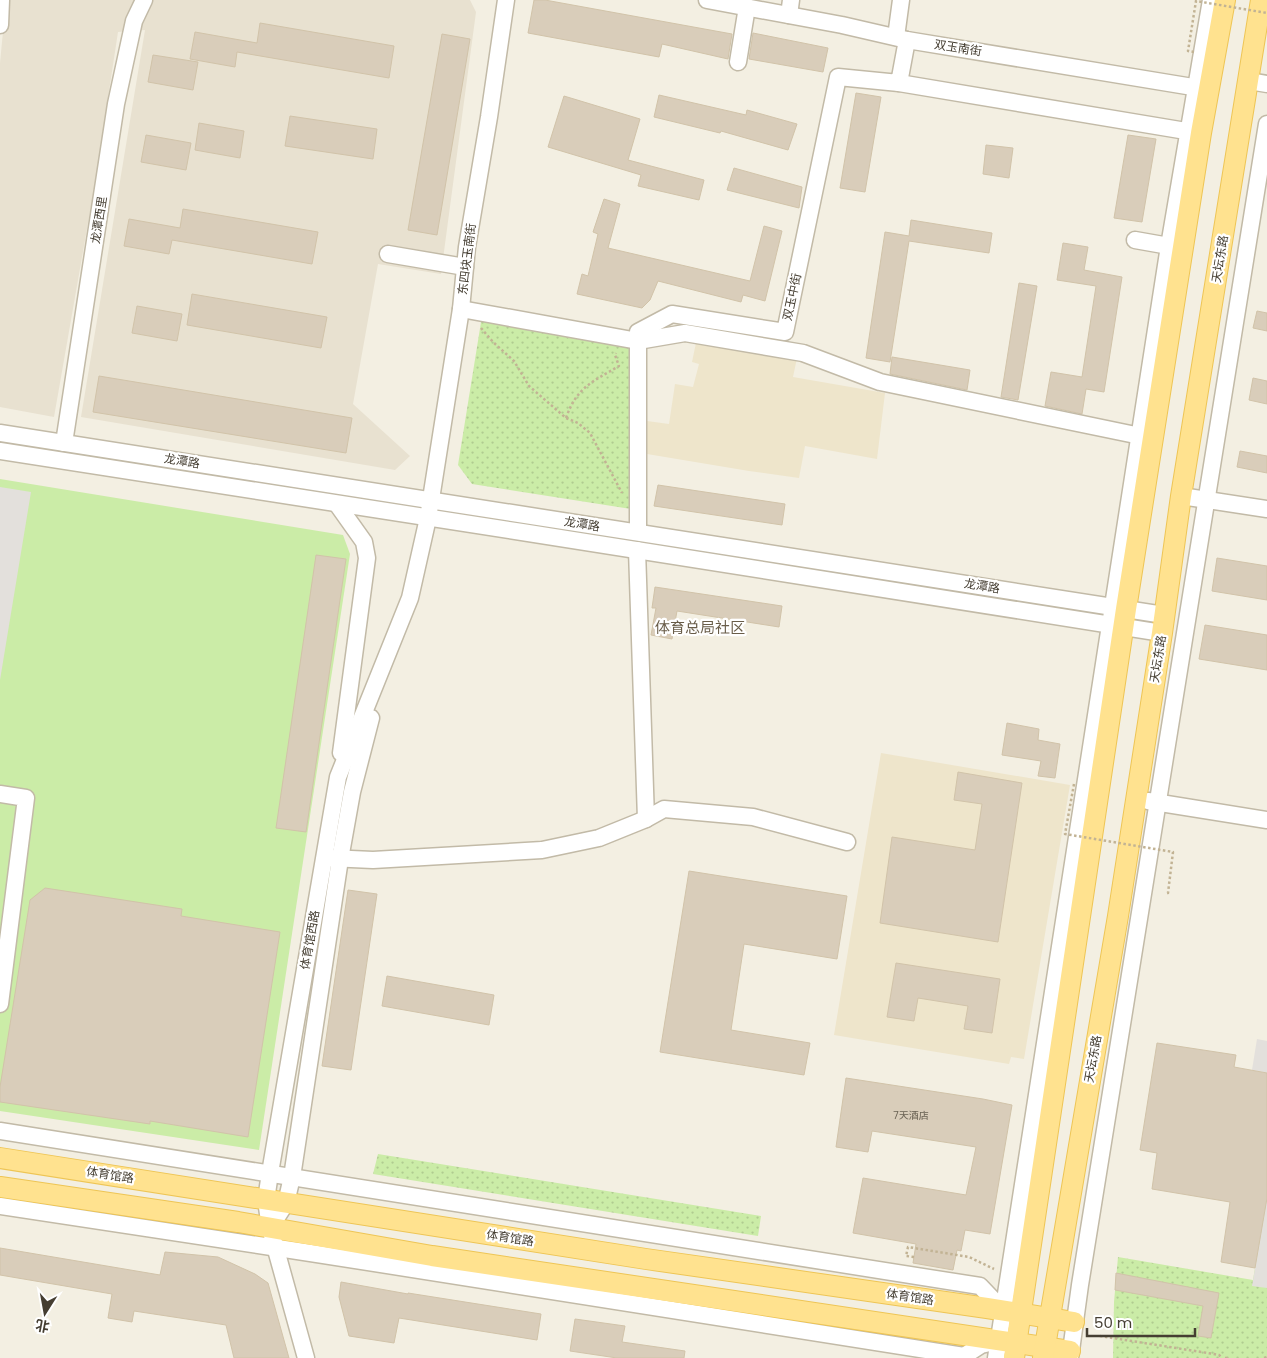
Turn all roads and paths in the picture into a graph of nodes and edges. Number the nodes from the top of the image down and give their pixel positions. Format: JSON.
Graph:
{"nodes":[{"id":1,"x":1,"y":0,"type":"edge"},
{"id":2,"x":144,"y":0,"type":"edge"},
{"id":3,"x":506,"y":0,"type":"edge"},
{"id":4,"x":707,"y":0,"type":"edge"},
{"id":5,"x":901,"y":0,"type":"edge"},
{"id":6,"x":1210,"y":0,"type":"edge"},
{"id":7,"x":1225,"y":0,"type":"edge"},
{"id":8,"x":1261,"y":0,"type":"edge"},
{"id":9,"x":747,"y":8,"type":"junction"},
{"id":10,"x":790,"y":8,"type":"edge"},
{"id":11,"x":1267,"y":13,"type":"edge"},
{"id":12,"x":0,"y":25,"type":"edge"},
{"id":13,"x":901,"y":39,"type":"junction"},
{"id":14,"x":1194,"y":52,"type":"dead end"},
{"id":15,"x":738,"y":62,"type":"dead end"},
{"id":16,"x":1258,"y":82,"type":"edge"},
{"id":17,"x":899,"y":83,"type":"junction"},
{"id":18,"x":1202,"y":88,"type":"junction"},
{"id":19,"x":1267,"y":124,"type":"edge"},
{"id":20,"x":1195,"y":132,"type":"junction"},
{"id":21,"x":1135,"y":240,"type":"dead end"},
{"id":22,"x":1169,"y":246,"type":"junction"},
{"id":23,"x":388,"y":254,"type":"dead end"},
{"id":24,"x":465,"y":267,"type":"junction"},
{"id":25,"x":461,"y":309,"type":"junction"},
{"id":26,"x":478,"y":325,"type":"dead end"},
{"id":27,"x":631,"y":339,"type":"junction"},
{"id":28,"x":566,"y":418,"type":"junction"},
{"id":29,"x":0,"y":433,"type":"edge"},
{"id":30,"x":1146,"y":437,"type":"junction"},
{"id":31,"x":64,"y":443,"type":"junction"},
{"id":32,"x":0,"y":451,"type":"edge"},
{"id":33,"x":1181,"y":496,"type":"junction"},
{"id":34,"x":432,"y":500,"type":"junction"},
{"id":35,"x":1207,"y":500,"type":"junction"},
{"id":36,"x":338,"y":504,"type":"junction"},
{"id":37,"x":639,"y":504,"type":"junction"},
{"id":38,"x":1267,"y":509,"type":"edge"},
{"id":39,"x":428,"y":518,"type":"junction"},
{"id":40,"x":638,"y":532,"type":"junction"},
{"id":41,"x":637,"y":550,"type":"junction"},
{"id":42,"x":1118,"y":617,"type":"junction"},
{"id":43,"x":1163,"y":624,"type":"junction"},
{"id":44,"x":386,"y":660,"type":"junction"},
{"id":45,"x":338,"y":777,"type":"junction"},
{"id":46,"x":1074,"y":784,"type":"dead end"},
{"id":47,"x":0,"y":794,"type":"edge"},
{"id":48,"x":1137,"y":800,"type":"junction"},
{"id":49,"x":1158,"y":803,"type":"junction"},
{"id":50,"x":646,"y":818,"type":"junction"},
{"id":51,"x":1267,"y":820,"type":"edge"},
{"id":52,"x":846,"y":842,"type":"dead end"},
{"id":53,"x":332,"y":858,"type":"junction"},
{"id":54,"x":1165,"y":893,"type":"dead end"},
{"id":55,"x":0,"y":1004,"type":"edge"},
{"id":56,"x":0,"y":1131,"type":"edge"},
{"id":57,"x":0,"y":1158,"type":"edge"},
{"id":58,"x":270,"y":1173,"type":"junction"},
{"id":59,"x":292,"y":1177,"type":"junction"},
{"id":60,"x":0,"y":1187,"type":"edge"},
{"id":61,"x":266,"y":1200,"type":"junction"},
{"id":62,"x":286,"y":1203,"type":"junction"},
{"id":63,"x":0,"y":1206,"type":"edge"},
{"id":64,"x":270,"y":1228,"type":"junction"},
{"id":65,"x":275,"y":1248,"type":"junction"},
{"id":66,"x":914,"y":1257,"type":"dead end"},
{"id":67,"x":999,"y":1271,"type":"dead end"},
{"id":68,"x":1012,"y":1312,"type":"junction"},
{"id":69,"x":1049,"y":1318,"type":"junction"},
{"id":70,"x":1074,"y":1322,"type":"junction"},
{"id":71,"x":1100,"y":1336,"type":"dead end"},
{"id":72,"x":1006,"y":1350,"type":"edge"},
{"id":73,"x":1044,"y":1353,"type":"edge"},
{"id":74,"x":1070,"y":1354,"type":"edge"},
{"id":75,"x":306,"y":1358,"type":"edge"},
{"id":76,"x":1225,"y":1358,"type":"edge"}],
"edges":[{"from":1,"to":12,"type":"street"},
{"from":2,"to":31,"type":"street","name":"龙潭西里"},
{"from":3,"to":24,"type":"street","name":"东四块玉南街"},
{"from":4,"to":9,"type":"street","name":"双玉南街"},
{"from":5,"to":13,"type":"street"},
{"from":6,"to":18,"type":"street"},
{"from":7,"to":18,"type":"main road"},
{"from":8,"to":16,"type":"main road","name":"天坛东路"},
{"from":9,"to":10,"type":"street","name":"双玉南街"},
{"from":9,"to":15,"type":"street"},
{"from":10,"to":13,"type":"street","name":"双玉南街"},
{"from":11,"to":14,"type":"path","bridge":true},
{"from":13,"to":17,"type":"street"},
{"from":13,"to":18,"type":"street","name":"双玉南街"},
{"from":16,"to":33,"type":"main road","name":"天坛东路"},
{"from":17,"to":20,"type":"street"},
{"from":17,"to":27,"type":"street","name":"双玉中街"},
{"from":18,"to":20,"type":"main road"},
{"from":19,"to":35,"type":"street"},
{"from":20,"to":22,"type":"street"},
{"from":20,"to":30,"type":"main road"},
{"from":21,"to":22,"type":"street"},
{"from":22,"to":30,"type":"street"},
{"from":23,"to":24,"type":"street"},
{"from":24,"to":25,"type":"street","name":"东四块玉南街"},
{"from":25,"to":27,"type":"street"},
{"from":25,"to":34,"type":"street","name":"东四块玉南街"},
{"from":26,"to":28,"type":"path"},
{"from":27,"to":28,"type":"path"},
{"from":27,"to":30,"type":"street"},
{"from":27,"to":37,"type":"street"},
{"from":28,"to":37,"type":"path"},
{"from":29,"to":31,"type":"street","name":"龙潭路"},
{"from":30,"to":42,"type":"main road"},
{"from":31,"to":34,"type":"street","name":"龙潭路"},
{"from":32,"to":36,"type":"street","name":"龙潭路"},
{"from":33,"to":35,"type":"street"},
{"from":33,"to":43,"type":"main road","name":"天坛东路"},
{"from":34,"to":39,"type":"street","name":"东四块玉南街"},
{"from":34,"to":40,"type":"street","name":"龙潭路"},
{"from":35,"to":38,"type":"street"},
{"from":35,"to":49,"type":"street"},
{"from":36,"to":39,"type":"street","name":"龙潭路"},
{"from":36,"to":45,"type":"street"},
{"from":37,"to":40,"type":"street"},
{"from":39,"to":41,"type":"street","name":"龙潭路"},
{"from":39,"to":44,"type":"street","name":"体育馆西路"},
{"from":40,"to":42,"type":"street","name":"龙潭路"},
{"from":41,"to":42,"type":"street","name":"龙潭路"},
{"from":41,"to":50,"type":"street"},
{"from":42,"to":43,"type":"street","name":"龙潭路"},
{"from":42,"to":68,"type":"main road"},
{"from":43,"to":48,"type":"main road","name":"天坛东路"},
{"from":44,"to":45,"type":"street","name":"体育馆西路"},
{"from":44,"to":53,"type":"street","name":"体育馆西路"},
{"from":45,"to":53,"type":"street","name":"体育馆西路"},
{"from":46,"to":54,"type":"path","bridge":true},
{"from":47,"to":55,"type":"street"},
{"from":48,"to":49,"type":"street"},
{"from":48,"to":69,"type":"main road","name":"天坛东路"},
{"from":49,"to":51,"type":"street"},
{"from":49,"to":70,"type":"street"},
{"from":50,"to":52,"type":"street"},
{"from":50,"to":53,"type":"street"},
{"from":53,"to":58,"type":"street","name":"体育馆西路"},
{"from":53,"to":59,"type":"street","name":"体育馆西路"},
{"from":56,"to":58,"type":"street"},
{"from":57,"to":61,"type":"main road","name":"体育馆路"},
{"from":58,"to":59,"type":"street"},
{"from":58,"to":61,"type":"street","name":"体育馆西路"},
{"from":59,"to":62,"type":"street","name":"体育馆西路"},
{"from":59,"to":68,"type":"street"},
{"from":60,"to":64,"type":"main road"},
{"from":61,"to":62,"type":"main road","name":"体育馆路"},
{"from":61,"to":64,"type":"street","name":"体育馆西路"},
{"from":62,"to":64,"type":"street","name":"体育馆西路"},
{"from":62,"to":68,"type":"main road","name":"体育馆路"},
{"from":63,"to":65,"type":"street"},
{"from":64,"to":65,"type":"street","name":"体育馆西路"},
{"from":64,"to":72,"type":"main road"},
{"from":65,"to":72,"type":"street"},
{"from":65,"to":75,"type":"street","name":"体育馆西路"},
{"from":66,"to":67,"type":"path"},
{"from":68,"to":69,"type":"main road"},
{"from":68,"to":72,"type":"main road"},
{"from":69,"to":70,"type":"main road"},
{"from":69,"to":73,"type":"main road","name":"天坛东路"},
{"from":70,"to":74,"type":"street"},
{"from":71,"to":76,"type":"path"},
{"from":72,"to":73,"type":"main road"},
{"from":73,"to":74,"type":"main road"}]}
